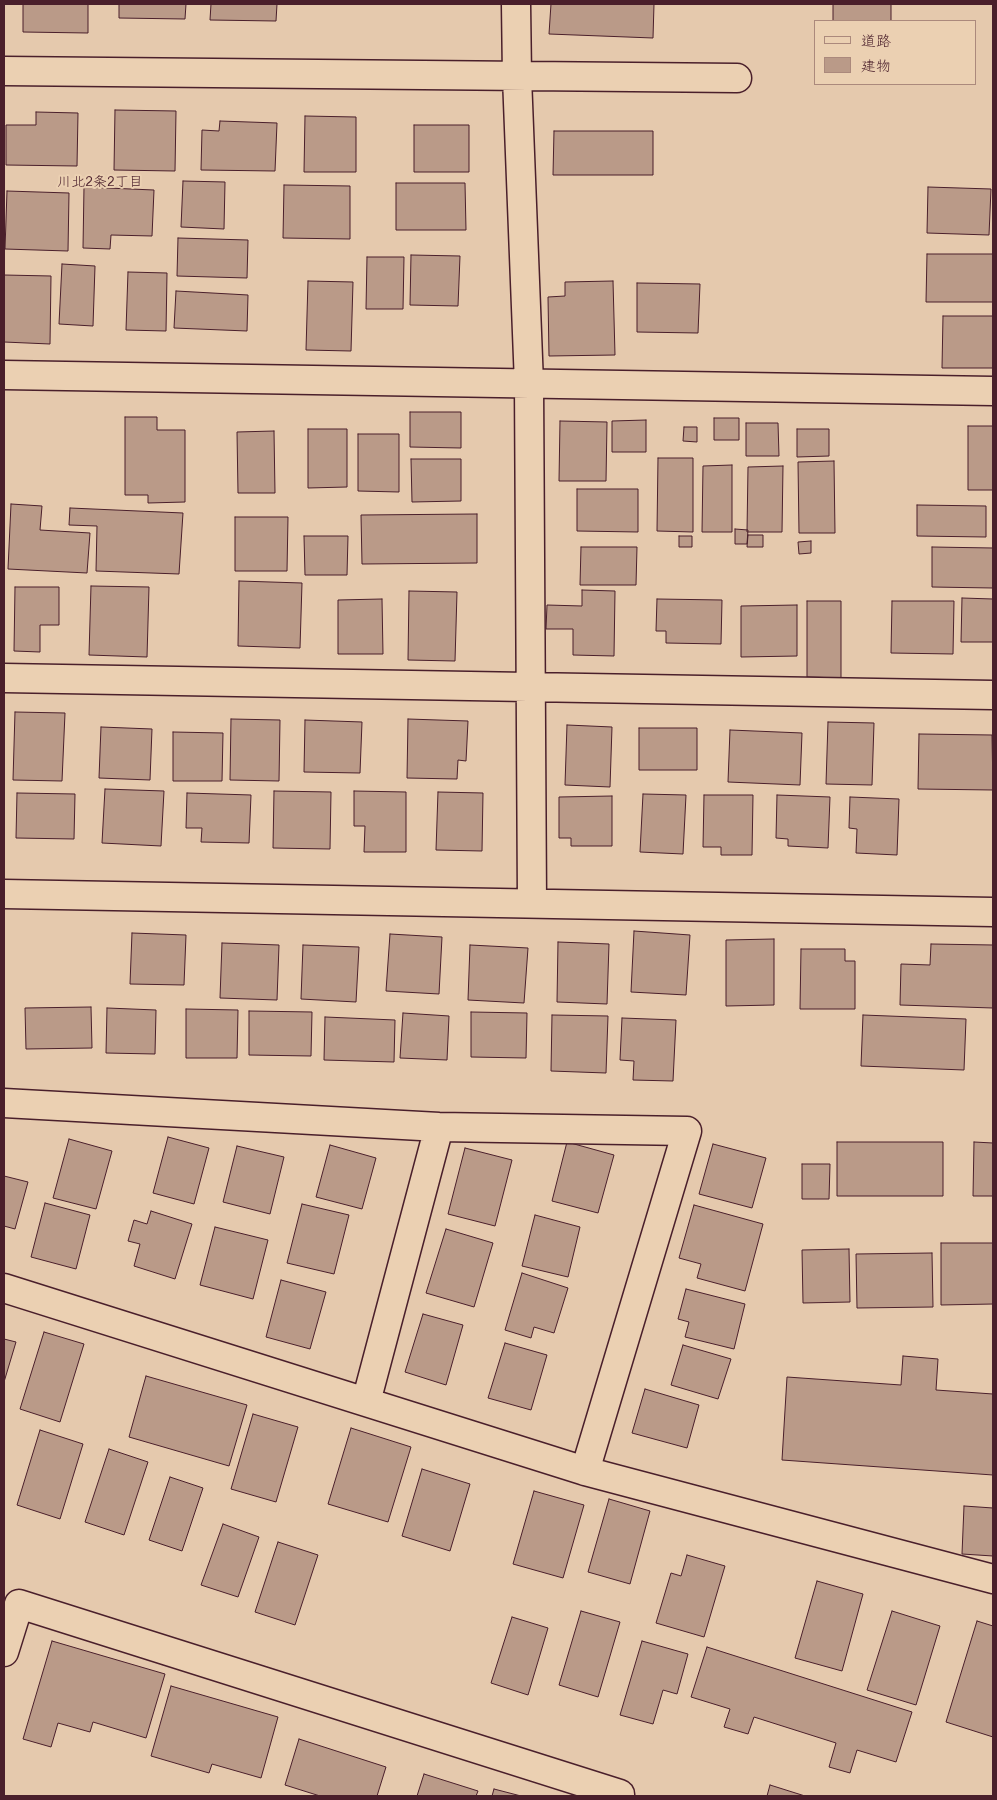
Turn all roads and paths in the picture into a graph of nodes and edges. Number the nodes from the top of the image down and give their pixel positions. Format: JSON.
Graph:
{"nodes":[{"id":1,"x":516,"y":4,"type":"edge"},
{"id":2,"x":4,"y":72,"type":"edge"},
{"id":3,"x":517,"y":77,"type":"junction"},
{"id":4,"x":737,"y":78,"type":"dead end"},
{"id":5,"x":4,"y":375,"type":"edge"},
{"id":6,"x":529,"y":384,"type":"junction"},
{"id":7,"x":993,"y":391,"type":"edge"},
{"id":8,"x":4,"y":678,"type":"edge"},
{"id":9,"x":530,"y":688,"type":"junction"},
{"id":10,"x":993,"y":695,"type":"edge"},
{"id":11,"x":4,"y":894,"type":"edge"},
{"id":12,"x":532,"y":904,"type":"junction"},
{"id":13,"x":993,"y":912,"type":"edge"},
{"id":14,"x":4,"y":1103,"type":"edge"},
{"id":15,"x":439,"y":1126,"type":"junction"},
{"id":16,"x":4,"y":1288,"type":"edge"},
{"id":17,"x":366,"y":1402,"type":"junction"},
{"id":18,"x":585,"y":1471,"type":"junction"},
{"id":19,"x":993,"y":1579,"type":"edge"},
{"id":20,"x":4,"y":1652,"type":"edge"},
{"id":21,"x":620,"y":1796,"type":"edge"}],
"edges":[{"from":1,"to":3,"type":"street"},
{"from":2,"to":3,"type":"street"},
{"from":3,"to":4,"type":"street"},
{"from":3,"to":6,"type":"street"},
{"from":5,"to":6,"type":"street"},
{"from":6,"to":7,"type":"street"},
{"from":6,"to":9,"type":"street"},
{"from":8,"to":9,"type":"street"},
{"from":9,"to":10,"type":"street"},
{"from":9,"to":12,"type":"street"},
{"from":11,"to":12,"type":"street"},
{"from":12,"to":13,"type":"street"},
{"from":14,"to":15,"type":"street"},
{"from":15,"to":17,"type":"street"},
{"from":15,"to":18,"type":"street"},
{"from":16,"to":17,"type":"street"},
{"from":17,"to":18,"type":"street"},
{"from":18,"to":19,"type":"street"},
{"from":20,"to":21,"type":"street"}]}
